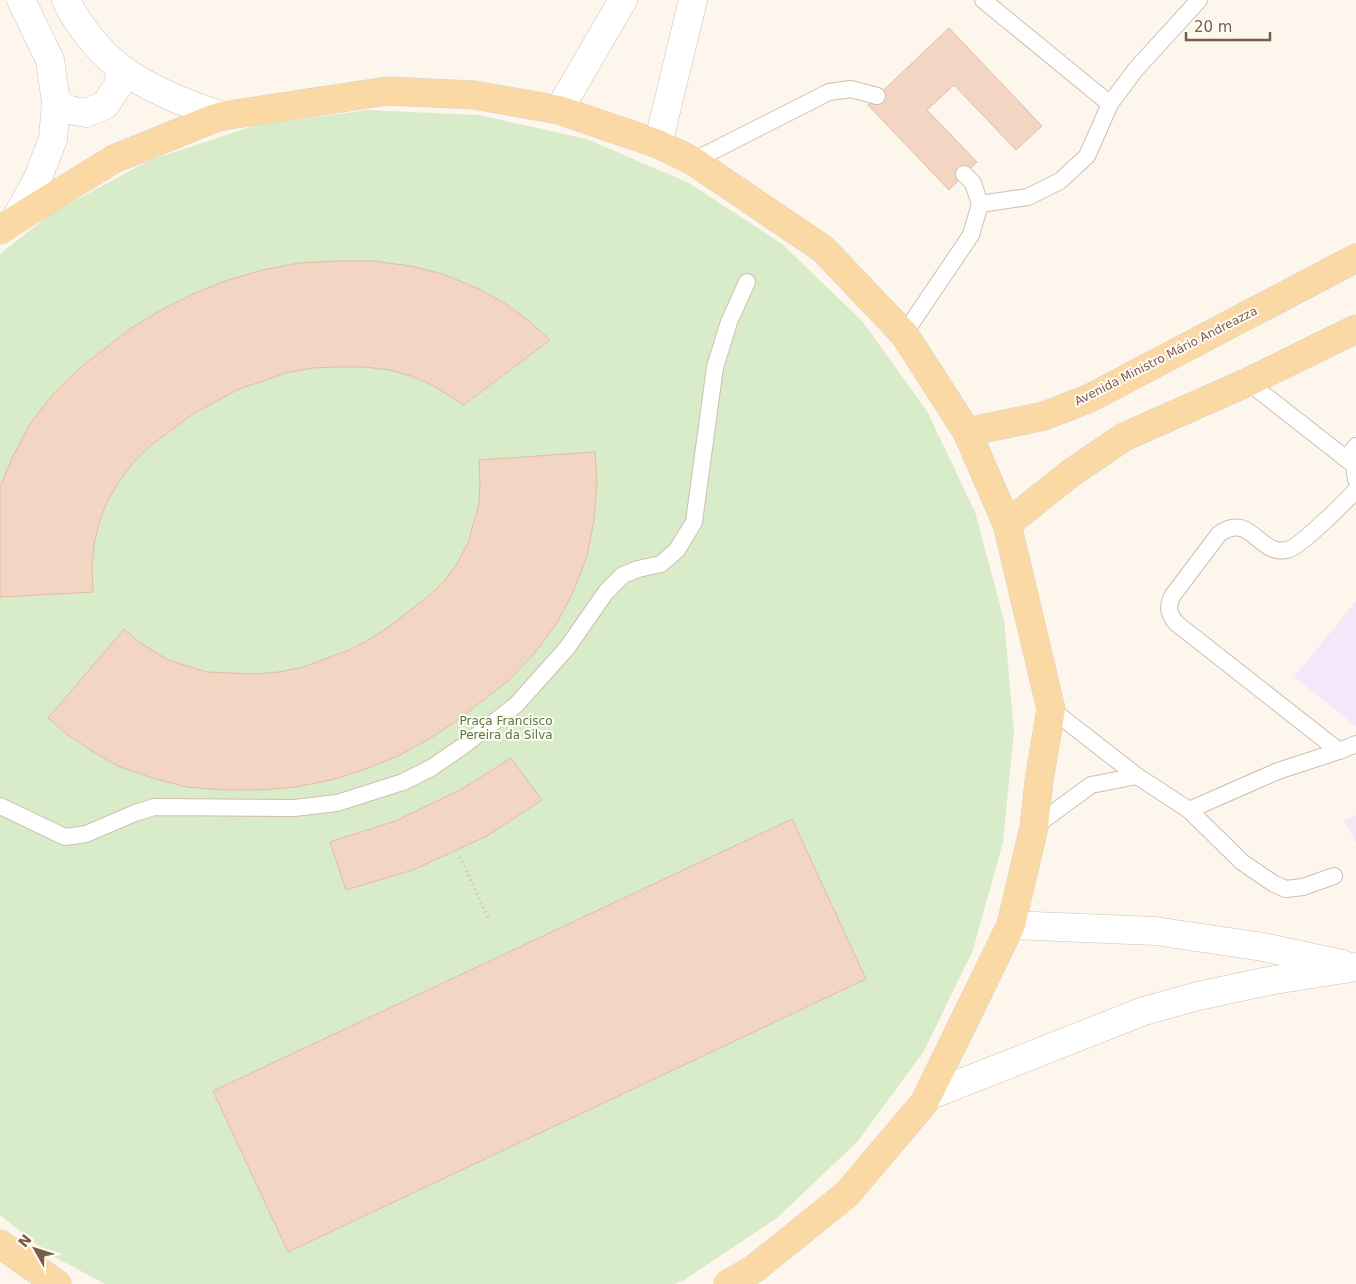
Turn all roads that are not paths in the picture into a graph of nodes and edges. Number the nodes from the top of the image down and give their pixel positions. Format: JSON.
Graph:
{"nodes":[{"id":1,"x":21,"y":0,"type":"edge"},
{"id":2,"x":66,"y":0,"type":"edge"},
{"id":3,"x":623,"y":0,"type":"edge"},
{"id":4,"x":693,"y":0,"type":"edge"},
{"id":5,"x":983,"y":0,"type":"edge"},
{"id":6,"x":1199,"y":0,"type":"edge"},
{"id":7,"x":122,"y":69,"type":"junction"},
{"id":8,"x":877,"y":96,"type":"dead end"},
{"id":9,"x":56,"y":102,"type":"junction"},
{"id":10,"x":1110,"y":104,"type":"junction"},
{"id":11,"x":559,"y":110,"type":"junction"},
{"id":12,"x":223,"y":116,"type":"junction"},
{"id":13,"x":658,"y":144,"type":"junction"},
{"id":14,"x":693,"y":161,"type":"junction"},
{"id":15,"x":964,"y":174,"type":"dead end"},
{"id":16,"x":980,"y":204,"type":"junction"},
{"id":17,"x":7,"y":225,"type":"edge"},
{"id":18,"x":1356,"y":258,"type":"edge"},
{"id":19,"x":747,"y":282,"type":"dead end"},
{"id":20,"x":1356,"y":329,"type":"edge"},
{"id":21,"x":904,"y":334,"type":"junction"},
{"id":22,"x":1248,"y":382,"type":"junction"},
{"id":23,"x":967,"y":432,"type":"junction"},
{"id":24,"x":1351,"y":452,"type":"edge"},
{"id":25,"x":1356,"y":480,"type":"edge"},
{"id":26,"x":1356,"y":490,"type":"edge"},
{"id":27,"x":1007,"y":524,"type":"junction"},
{"id":28,"x":1051,"y":709,"type":"junction"},
{"id":29,"x":1356,"y":744,"type":"edge"},
{"id":30,"x":1339,"y":751,"type":"junction"},
{"id":31,"x":1137,"y":776,"type":"junction"},
{"id":32,"x":0,"y":806,"type":"edge"},
{"id":33,"x":1189,"y":810,"type":"junction"},
{"id":34,"x":1034,"y":827,"type":"junction"},
{"id":35,"x":1334,"y":876,"type":"dead end"},
{"id":36,"x":1011,"y":925,"type":"junction"},
{"id":37,"x":1356,"y":967,"type":"edge"},
{"id":38,"x":928,"y":1096,"type":"junction"},
{"id":39,"x":0,"y":1244,"type":"edge"},
{"id":40,"x":750,"y":1278,"type":"edge"},
{"id":41,"x":57,"y":1284,"type":"edge"},
{"id":42,"x":728,"y":1284,"type":"edge"}],
"edges":[{"from":1,"to":9,"type":"main road"},
{"from":2,"to":7,"type":"main road"},
{"from":3,"to":11,"type":"main road"},
{"from":4,"to":13,"type":"main road"},
{"from":5,"to":10,"type":"lane"},
{"from":6,"to":10,"type":"lane"},
{"from":7,"to":9,"type":"main road"},
{"from":7,"to":12,"type":"main road"},
{"from":8,"to":14,"type":"lane"},
{"from":9,"to":17,"type":"main road"},
{"from":10,"to":16,"type":"lane"},
{"from":11,"to":12,"type":"main road"},
{"from":11,"to":13,"type":"main road"},
{"from":12,"to":17,"type":"main road"},
{"from":13,"to":14,"type":"main road"},
{"from":14,"to":21,"type":"main road"},
{"from":15,"to":16,"type":"lane"},
{"from":16,"to":21,"type":"lane"},
{"from":18,"to":23,"type":"main road","name":"Avenida Ministro Mário Andreazza"},
{"from":19,"to":32,"type":"lane"},
{"from":20,"to":22,"type":"main road"},
{"from":21,"to":23,"type":"main road"},
{"from":22,"to":24,"type":"lane"},
{"from":22,"to":27,"type":"main road"},
{"from":23,"to":27,"type":"main road"},
{"from":24,"to":25,"type":"lane"},
{"from":26,"to":30,"type":"lane"},
{"from":27,"to":28,"type":"main road"},
{"from":28,"to":31,"type":"lane"},
{"from":28,"to":34,"type":"main road"},
{"from":29,"to":30,"type":"lane"},
{"from":30,"to":33,"type":"lane"},
{"from":31,"to":33,"type":"lane"},
{"from":31,"to":34,"type":"lane"},
{"from":33,"to":35,"type":"lane"},
{"from":34,"to":36,"type":"main road"},
{"from":36,"to":37,"type":"main road"},
{"from":36,"to":38,"type":"main road"},
{"from":37,"to":38,"type":"main road"},
{"from":38,"to":40,"type":"main road"},
{"from":39,"to":41,"type":"main road"},
{"from":40,"to":42,"type":"main road"}]}
